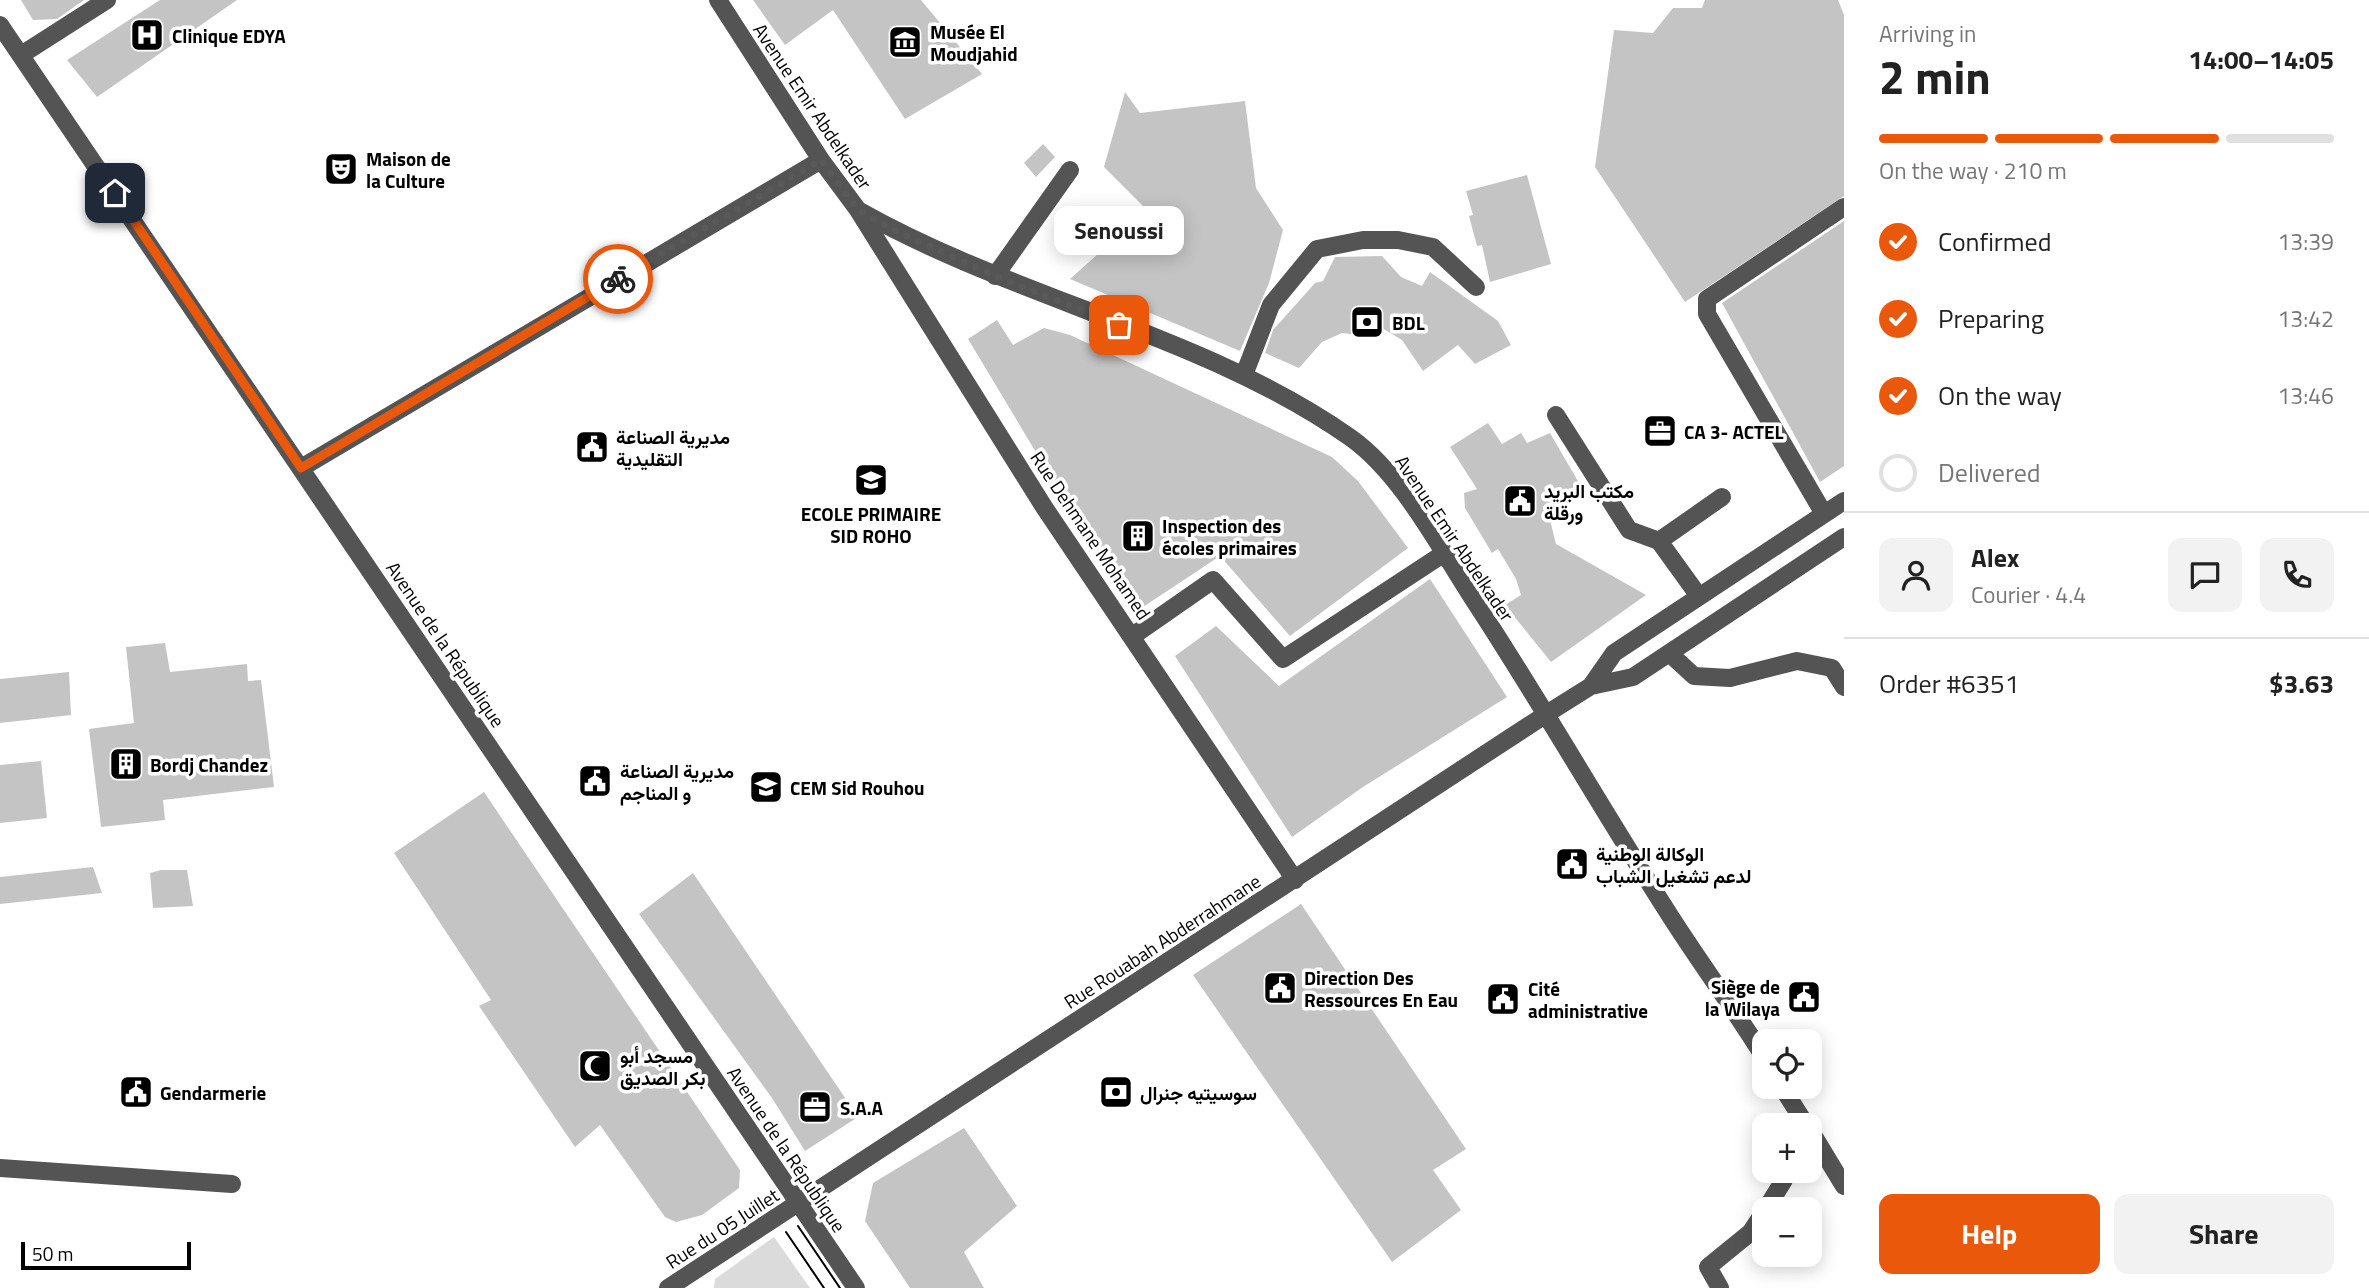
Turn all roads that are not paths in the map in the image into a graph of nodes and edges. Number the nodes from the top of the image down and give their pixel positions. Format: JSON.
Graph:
{"nodes":[{"id":1,"x":107,"y":0,"type":"edge"},
{"id":2,"x":718,"y":0,"type":"edge"},
{"id":3,"x":0,"y":25,"type":"edge"},
{"id":4,"x":21,"y":55,"type":"junction"},
{"id":5,"x":821,"y":160,"type":"junction"},
{"id":6,"x":1070,"y":170,"type":"dead end"},
{"id":7,"x":1844,"y":207,"type":"edge"},
{"id":8,"x":858,"y":210,"type":"junction"},
{"id":9,"x":995,"y":276,"type":"junction"},
{"id":10,"x":1476,"y":287,"type":"dead end"},
{"id":11,"x":1244,"y":375,"type":"junction"},
{"id":12,"x":1556,"y":415,"type":"dead end"},
{"id":13,"x":301,"y":468,"type":"junction"},
{"id":14,"x":1722,"y":497,"type":"dead end"},
{"id":15,"x":1844,"y":501,"type":"edge"},
{"id":16,"x":1824,"y":514,"type":"junction"},
{"id":17,"x":1844,"y":537,"type":"edge"},
{"id":18,"x":1659,"y":541,"type":"junction"},
{"id":19,"x":1443,"y":554,"type":"junction"},
{"id":20,"x":1698,"y":595,"type":"junction"},
{"id":21,"x":1134,"y":635,"type":"junction"},
{"id":22,"x":1669,"y":653,"type":"junction"},
{"id":23,"x":1591,"y":686,"type":"junction"},
{"id":24,"x":1844,"y":687,"type":"edge"},
{"id":25,"x":1548,"y":713,"type":"junction"},
{"id":26,"x":1295,"y":880,"type":"junction"},
{"id":27,"x":1752,"y":1039,"type":"edge"},
{"id":28,"x":1822,"y":1150,"type":"edge"},
{"id":29,"x":0,"y":1168,"type":"edge"},
{"id":30,"x":232,"y":1184,"type":"dead end"},
{"id":31,"x":1844,"y":1186,"type":"edge"},
{"id":32,"x":799,"y":1203,"type":"junction"},
{"id":33,"x":1752,"y":1230,"type":"edge"},
{"id":34,"x":679,"y":1285,"type":"edge"},
{"id":35,"x":856,"y":1288,"type":"edge"},
{"id":36,"x":1720,"y":1288,"type":"edge"}],
"edges":[{"from":1,"to":4,"type":"street"},
{"from":2,"to":5,"type":"street","name":"Avenue Emir Abdelkader"},
{"from":3,"to":4,"type":"street","name":"Avenue de la République"},
{"from":4,"to":13,"type":"street","name":"Avenue de la République"},
{"from":5,"to":8,"type":"street","name":"Avenue Emir Abdelkader"},
{"from":5,"to":13,"type":"street"},
{"from":6,"to":9,"type":"street"},
{"from":7,"to":16,"type":"street"},
{"from":8,"to":9,"type":"street","name":"Avenue Emir Abdelkader"},
{"from":8,"to":21,"type":"street","name":"Rue Dehmane Mohamed"},
{"from":9,"to":11,"type":"street","name":"Avenue Emir Abdelkader"},
{"from":10,"to":11,"type":"street"},
{"from":11,"to":19,"type":"street","name":"Avenue Emir Abdelkader"},
{"from":12,"to":18,"type":"street"},
{"from":13,"to":32,"type":"street","name":"Avenue de la République"},
{"from":14,"to":18,"type":"street"},
{"from":15,"to":16,"type":"street"},
{"from":16,"to":20,"type":"street"},
{"from":17,"to":22,"type":"street"},
{"from":18,"to":20,"type":"street"},
{"from":19,"to":21,"type":"street"},
{"from":19,"to":25,"type":"street","name":"Avenue Emir Abdelkader"},
{"from":20,"to":23,"type":"street"},
{"from":21,"to":26,"type":"street","name":"Rue Dehmane Mohamed"},
{"from":22,"to":23,"type":"street"},
{"from":22,"to":24,"type":"street"},
{"from":23,"to":25,"type":"street","name":"Rue Rouabah Abderrahmane"},
{"from":25,"to":26,"type":"street","name":"Rue Rouabah Abderrahmane"},
{"from":25,"to":27,"type":"street","name":"Avenue Emir Abdelkader"},
{"from":26,"to":32,"type":"street","name":"Rue Rouabah Abderrahmane"},
{"from":28,"to":31,"type":"street"},
{"from":29,"to":30,"type":"street"},
{"from":32,"to":34,"type":"street","name":"Rue du 05 Juillet"},
{"from":32,"to":35,"type":"street","name":"Avenue de la République"},
{"from":33,"to":36,"type":"street"}]}
